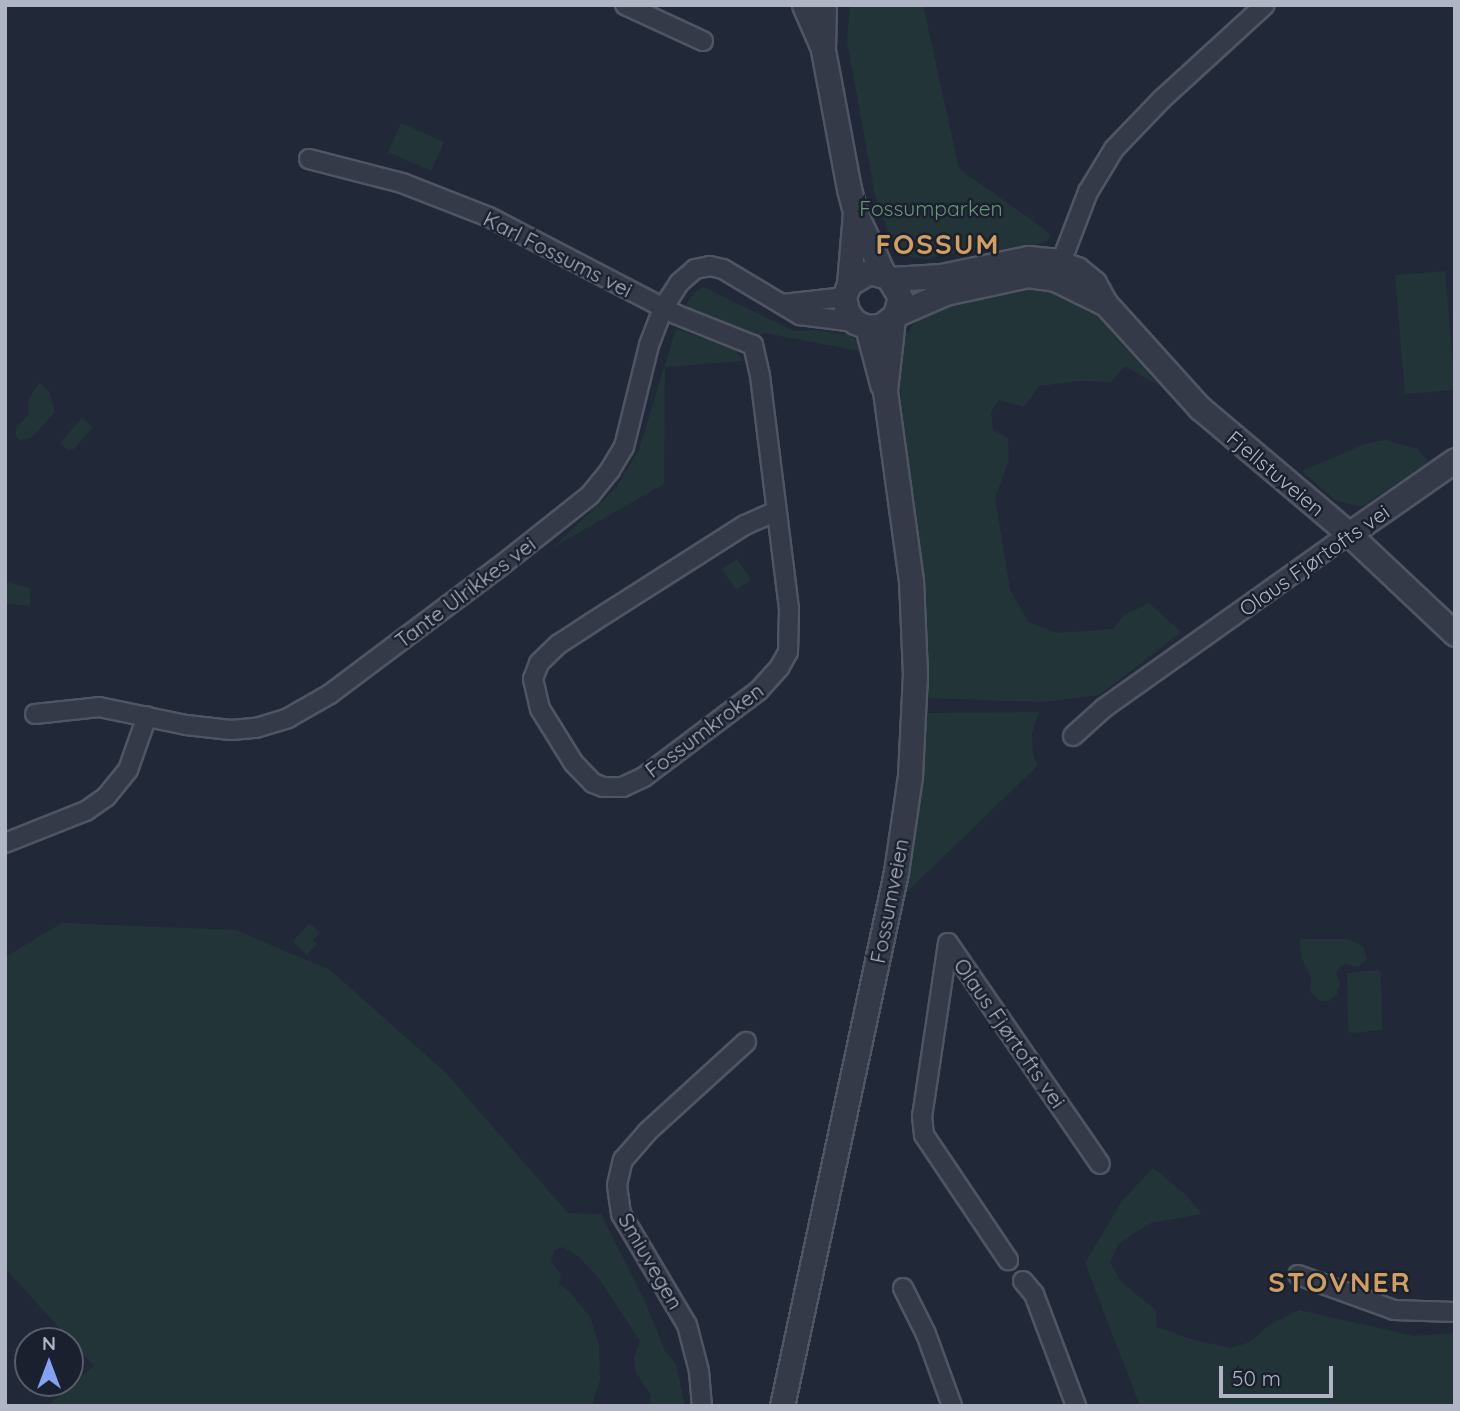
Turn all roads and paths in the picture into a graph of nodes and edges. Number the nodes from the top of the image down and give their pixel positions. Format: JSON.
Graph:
{"nodes":[{"id":1,"x":625,"y":5,"type":"edge"},
{"id":2,"x":804,"y":5,"type":"edge"},
{"id":3,"x":824,"y":5,"type":"edge"},
{"id":4,"x":1265,"y":5,"type":"edge"},
{"id":5,"x":703,"y":41,"type":"dead end"},
{"id":6,"x":823,"y":50,"type":"junction"},
{"id":7,"x":309,"y":159,"type":"dead end"},
{"id":8,"x":855,"y":212,"type":"junction"},
{"id":9,"x":1058,"y":270,"type":"junction"},
{"id":10,"x":888,"y":277,"type":"junction"},
{"id":11,"x":847,"y":291,"type":"junction"},
{"id":12,"x":783,"y":304,"type":"junction"},
{"id":13,"x":663,"y":308,"type":"junction"},
{"id":14,"x":894,"y":317,"type":"junction"},
{"id":15,"x":861,"y":324,"type":"junction"},
{"id":16,"x":885,"y":390,"type":"junction"},
{"id":17,"x":1455,"y":460,"type":"edge"},
{"id":18,"x":776,"y":511,"type":"junction"},
{"id":19,"x":1349,"y":534,"type":"junction"},
{"id":20,"x":1455,"y":634,"type":"edge"},
{"id":21,"x":35,"y":714,"type":"dead end"},
{"id":22,"x":147,"y":716,"type":"junction"},
{"id":23,"x":1073,"y":736,"type":"dead end"},
{"id":24,"x":5,"y":843,"type":"edge"},
{"id":25,"x":746,"y":1042,"type":"dead end"},
{"id":26,"x":1100,"y":1164,"type":"dead end"},
{"id":27,"x":1008,"y":1260,"type":"dead end"},
{"id":28,"x":1298,"y":1275,"type":"dead end"},
{"id":29,"x":1023,"y":1281,"type":"dead end"},
{"id":30,"x":903,"y":1288,"type":"dead end"},
{"id":31,"x":1455,"y":1312,"type":"edge"},
{"id":32,"x":702,"y":1406,"type":"edge"},
{"id":33,"x":782,"y":1406,"type":"edge"},
{"id":34,"x":952,"y":1406,"type":"edge"},
{"id":35,"x":1076,"y":1406,"type":"edge"}],
"edges":[{"from":1,"to":5,"type":"street"},
{"from":2,"to":6,"type":"street","name":"Fossumveien"},
{"from":3,"to":6,"type":"street","name":"Fossumveien"},
{"from":4,"to":9,"type":"street"},
{"from":6,"to":8,"type":"street","name":"Fossumveien"},
{"from":7,"to":13,"type":"street","name":"Karl Fossums vei"},
{"from":8,"to":10,"type":"street","name":"Fossumveien"},
{"from":8,"to":11,"type":"street","name":"Fossumveien"},
{"from":9,"to":10,"type":"street","name":"Fjellstuveien"},
{"from":9,"to":14,"type":"street","name":"Fjellstuveien"},
{"from":9,"to":19,"type":"street","name":"Fjellstuveien"},
{"from":10,"to":11,"type":"street"},
{"from":10,"to":14,"type":"street","name":"Fossumveien"},
{"from":11,"to":12,"type":"street"},
{"from":11,"to":15,"type":"street","name":"Fossumveien"},
{"from":12,"to":13,"type":"street"},
{"from":12,"to":15,"type":"street"},
{"from":13,"to":18,"type":"street","name":"Fossumkroken"},
{"from":13,"to":22,"type":"street","name":"Tante Ulrikkes vei"},
{"from":14,"to":15,"type":"street"},
{"from":14,"to":16,"type":"street","name":"Fossumveien"},
{"from":15,"to":16,"type":"street","name":"Fossumveien"},
{"from":16,"to":33,"type":"street","name":"Fossumveien"},
{"from":17,"to":19,"type":"street","name":"Olaus Fjørtofts vei"},
{"from":18,"to":18,"type":"street","name":"Fossumkroken"},
{"from":19,"to":20,"type":"street","name":"Fjellstuveien"},
{"from":19,"to":23,"type":"street","name":"Olaus Fjørtofts vei"},
{"from":21,"to":22,"type":"street","name":"Tante Ulrikkes vei"},
{"from":22,"to":24,"type":"street"},
{"from":25,"to":32,"type":"street","name":"Smiuvegen"},
{"from":26,"to":27,"type":"street","name":"Olaus Fjørtofts vei"},
{"from":28,"to":31,"type":"street"},
{"from":29,"to":35,"type":"street"},
{"from":30,"to":34,"type":"street"}]}
